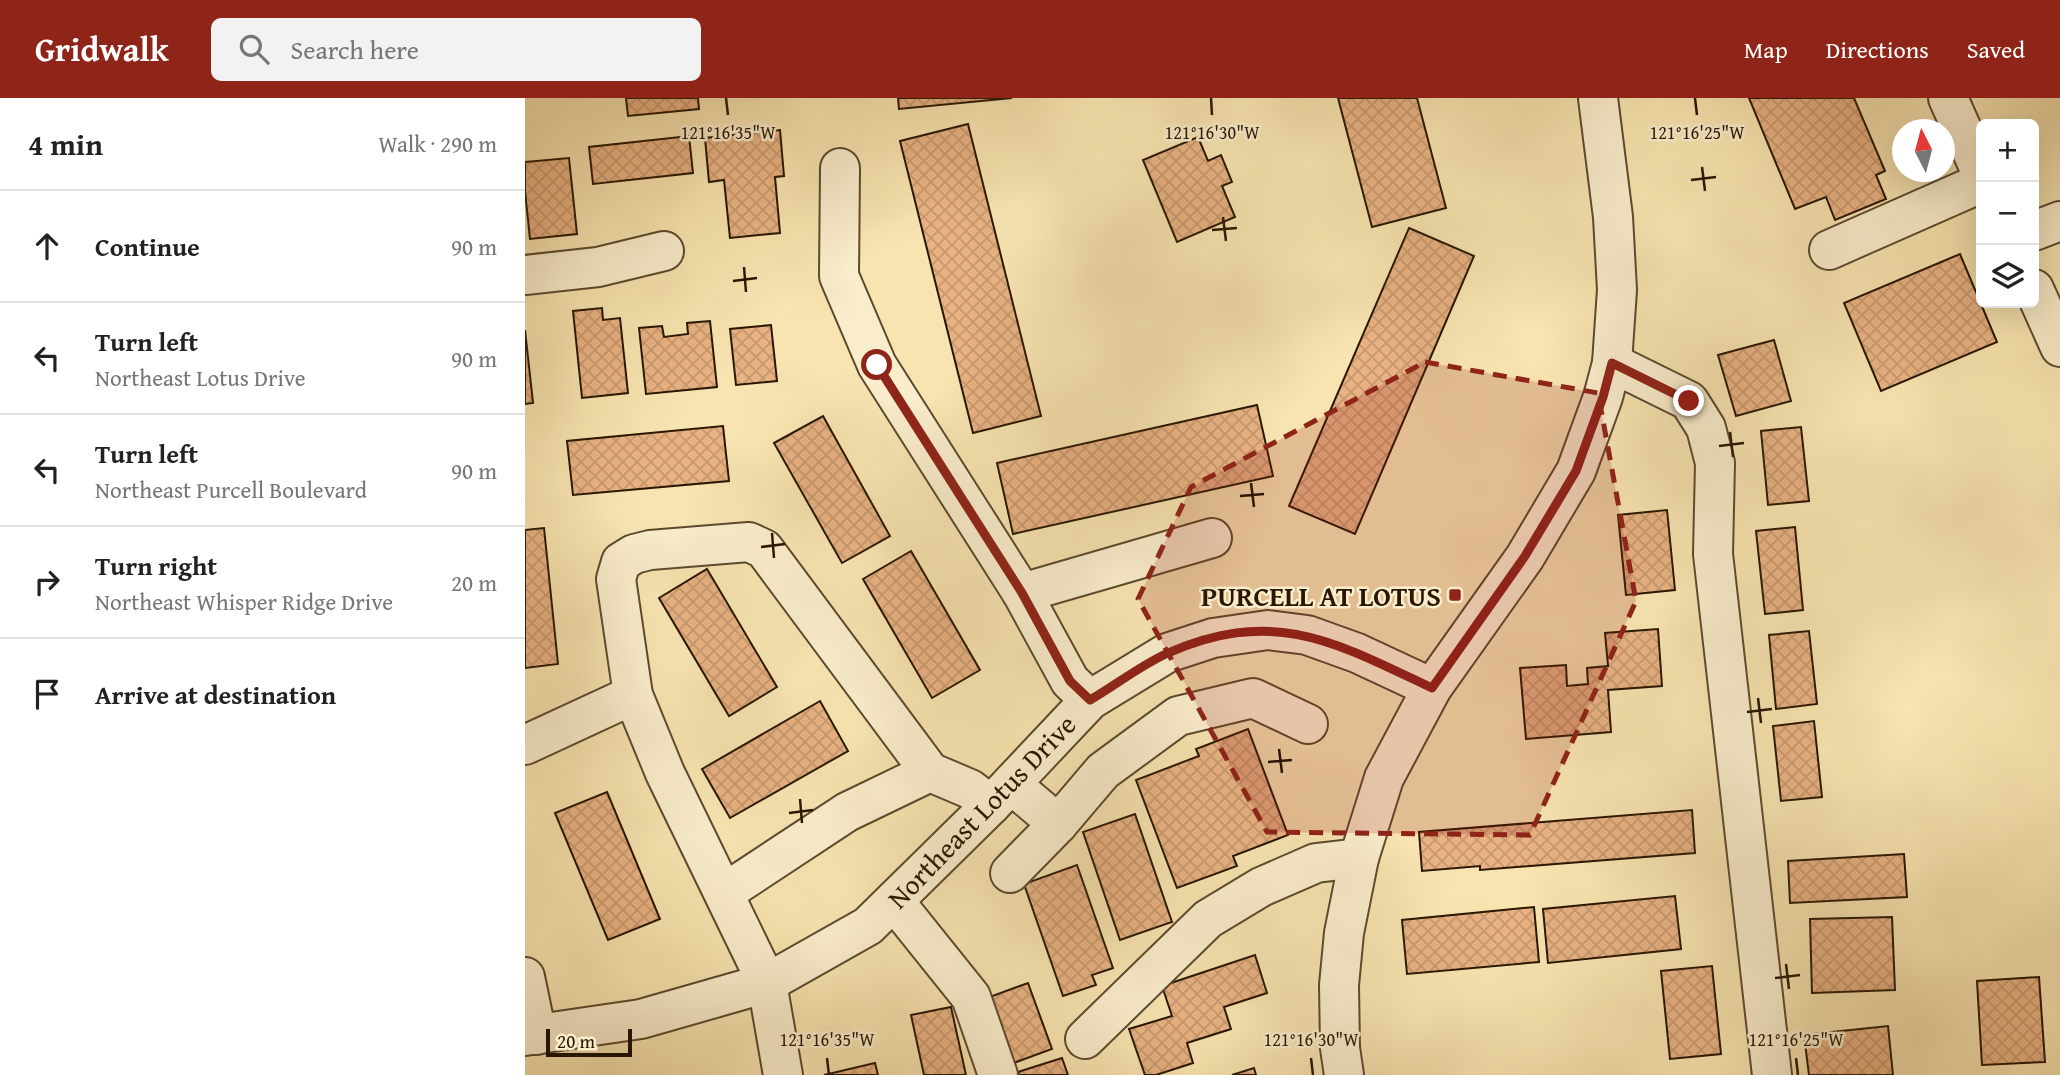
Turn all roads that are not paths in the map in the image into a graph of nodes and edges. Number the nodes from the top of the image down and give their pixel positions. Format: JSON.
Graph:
{"nodes":[{"id":1,"x":1598,"y":98,"type":"edge"},
{"id":2,"x":1948,"y":98,"type":"edge"},
{"id":3,"x":1976,"y":161,"type":"edge"},
{"id":4,"x":840,"y":168,"type":"dead end"},
{"id":5,"x":1976,"y":185,"type":"edge"},
{"id":6,"x":2060,"y":221,"type":"edge"},
{"id":7,"x":2039,"y":229,"type":"edge"},
{"id":8,"x":1829,"y":250,"type":"dead end"},
{"id":9,"x":664,"y":251,"type":"dead end"},
{"id":10,"x":525,"y":275,"type":"edge"},
{"id":11,"x":2039,"y":300,"type":"edge"},
{"id":12,"x":2060,"y":347,"type":"edge"},
{"id":13,"x":1612,"y":363,"type":"junction"},
{"id":14,"x":1212,"y":538,"type":"dead end"},
{"id":15,"x":1022,"y":593,"type":"junction"},
{"id":16,"x":1432,"y":688,"type":"junction"},
{"id":17,"x":633,"y":695,"type":"junction"},
{"id":18,"x":1090,"y":700,"type":"junction"},
{"id":19,"x":1308,"y":724,"type":"dead end"},
{"id":20,"x":525,"y":745,"type":"edge"},
{"id":21,"x":930,"y":772,"type":"junction"},
{"id":22,"x":1001,"y":794,"type":"junction"},
{"id":23,"x":1058,"y":824,"type":"junction"},
{"id":24,"x":1359,"y":858,"type":"junction"},
{"id":25,"x":1010,"y":873,"type":"dead end"},
{"id":26,"x":724,"y":893,"type":"junction"},
{"id":27,"x":894,"y":901,"type":"junction"},
{"id":28,"x":525,"y":977,"type":"edge"},
{"id":29,"x":767,"y":983,"type":"junction"},
{"id":30,"x":531,"y":1036,"type":"edge"},
{"id":31,"x":1085,"y":1039,"type":"dead end"},
{"id":32,"x":778,"y":1073,"type":"edge"},
{"id":33,"x":998,"y":1075,"type":"edge"},
{"id":34,"x":1344,"y":1075,"type":"edge"},
{"id":35,"x":1772,"y":1075,"type":"edge"}],
"edges":[{"from":1,"to":13,"type":"street"},
{"from":2,"to":3,"type":"street"},
{"from":4,"to":15,"type":"street"},
{"from":5,"to":8,"type":"street"},
{"from":6,"to":7,"type":"street"},
{"from":9,"to":10,"type":"street"},
{"from":11,"to":12,"type":"street"},
{"from":13,"to":16,"type":"street"},
{"from":13,"to":35,"type":"street"},
{"from":14,"to":15,"type":"street"},
{"from":15,"to":18,"type":"street"},
{"from":16,"to":18,"type":"street","name":"Northeast Lotus Drive"},
{"from":16,"to":24,"type":"street"},
{"from":17,"to":20,"type":"street"},
{"from":17,"to":21,"type":"street"},
{"from":17,"to":26,"type":"street"},
{"from":18,"to":22,"type":"street","name":"Northeast Lotus Drive"},
{"from":19,"to":23,"type":"street"},
{"from":21,"to":22,"type":"street"},
{"from":21,"to":26,"type":"street"},
{"from":22,"to":23,"type":"street"},
{"from":22,"to":27,"type":"street","name":"Northeast Lotus Drive"},
{"from":23,"to":25,"type":"street"},
{"from":24,"to":31,"type":"street"},
{"from":24,"to":34,"type":"street"},
{"from":26,"to":29,"type":"street"},
{"from":27,"to":29,"type":"street","name":"Northeast Lotus Drive"},
{"from":27,"to":33,"type":"street"},
{"from":28,"to":30,"type":"street"},
{"from":29,"to":30,"type":"street","name":"Northeast Lotus Drive"},
{"from":29,"to":32,"type":"street"}]}
